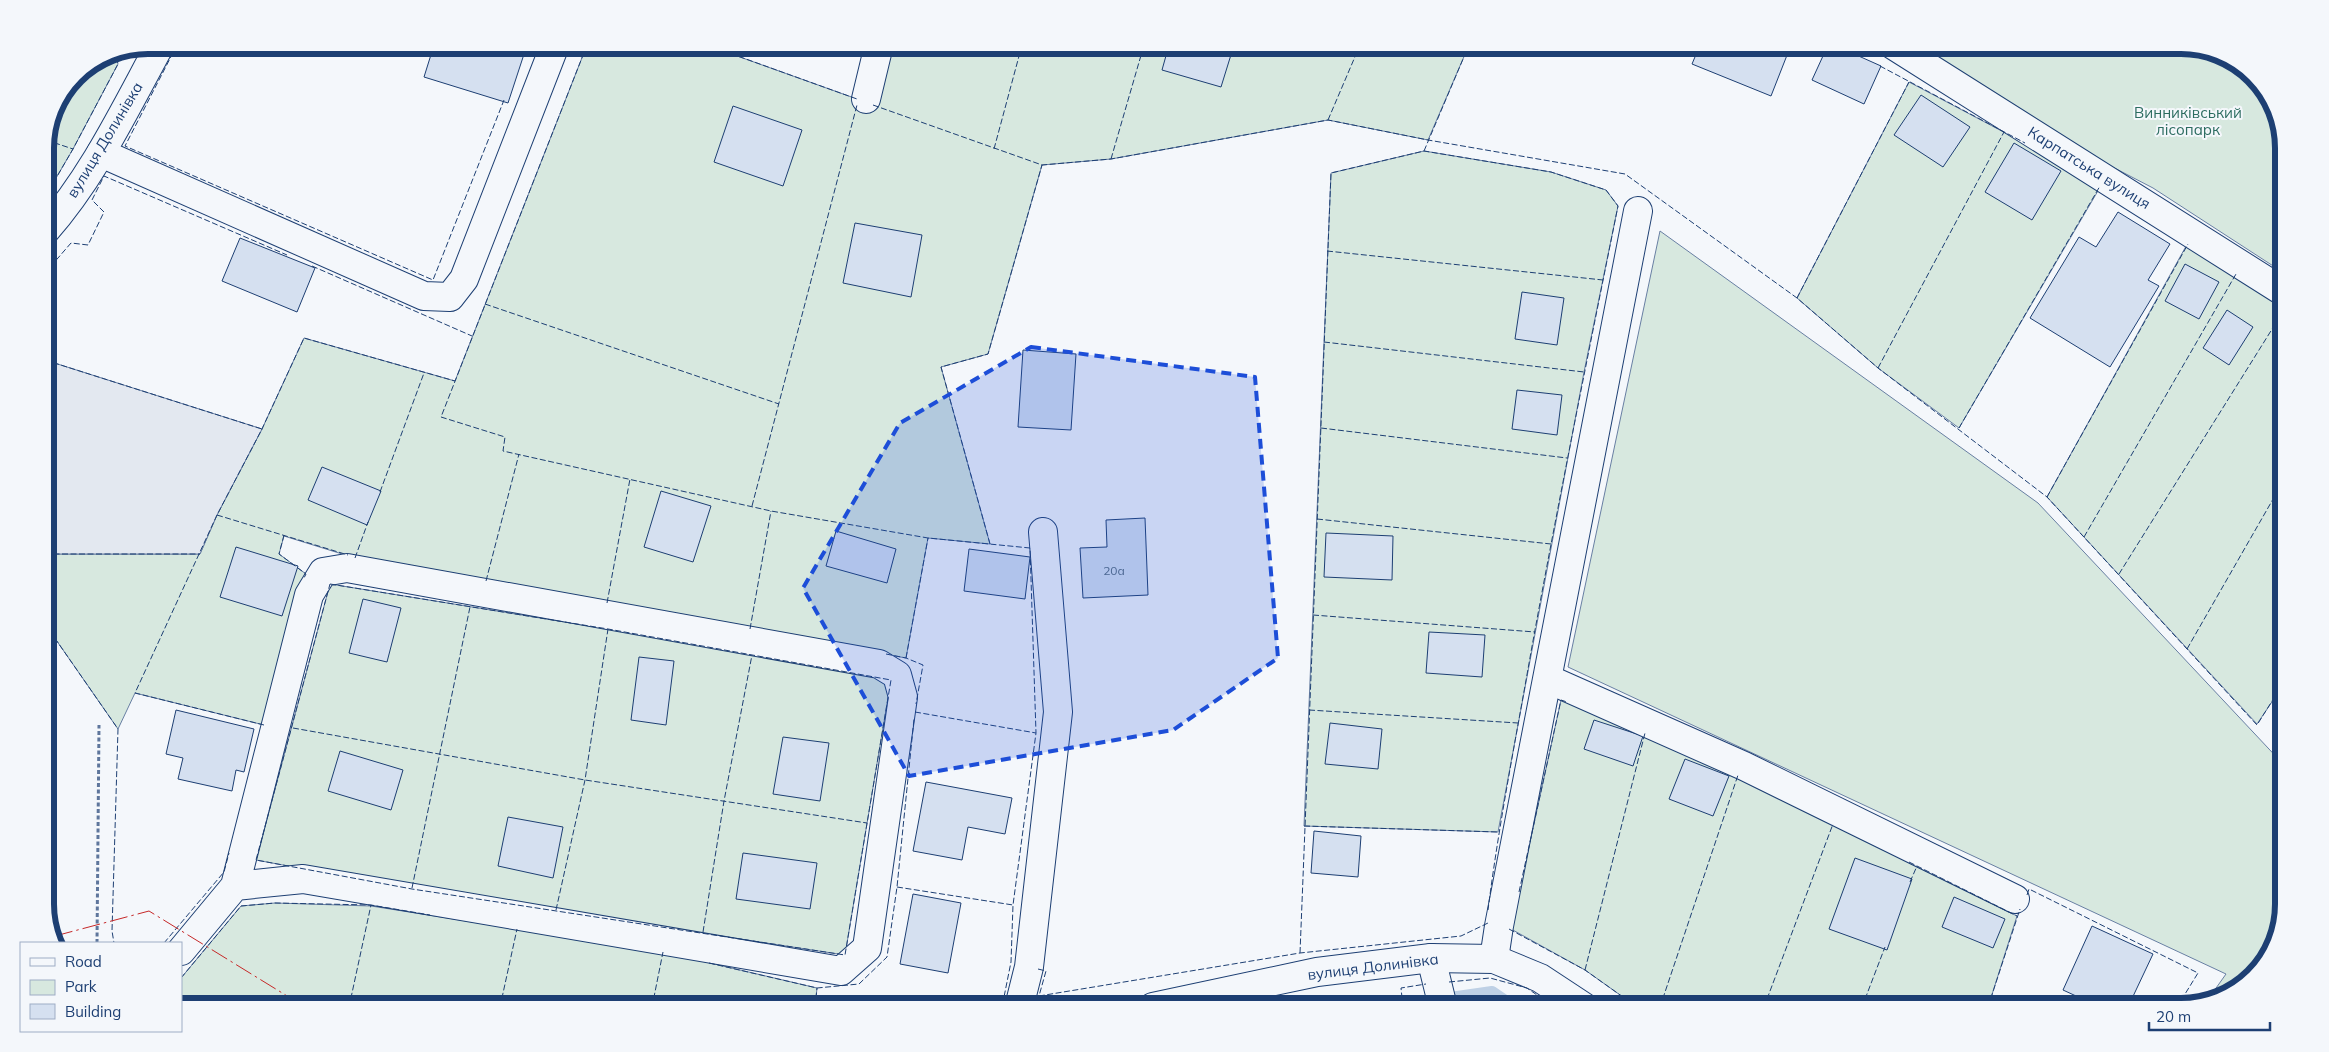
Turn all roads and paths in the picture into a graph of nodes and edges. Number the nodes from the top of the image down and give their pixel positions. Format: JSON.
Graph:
{"nodes":[{"id":1,"x":155,"y":54,"type":"edge"},
{"id":2,"x":552,"y":54,"type":"edge"},
{"id":3,"x":877,"y":54,"type":"edge"},
{"id":4,"x":1907,"y":54,"type":"edge"},
{"id":5,"x":866,"y":99,"type":"dead end"},
{"id":6,"x":101,"y":153,"type":"junction"},
{"id":7,"x":1638,"y":211,"type":"dead end"},
{"id":8,"x":54,"y":221,"type":"edge"},
{"id":9,"x":2275,"y":286,"type":"edge"},
{"id":10,"x":1044,"y":532,"type":"dead end"},
{"id":11,"x":1548,"y":679,"type":"junction"},
{"id":12,"x":99,"y":725,"type":"dead end"},
{"id":13,"x":235,"y":886,"type":"junction"},
{"id":14,"x":2015,"y":899,"type":"dead end"},
{"id":15,"x":97,"y":942,"type":"edge"},
{"id":16,"x":182,"y":951,"type":"edge"},
{"id":17,"x":1431,"y":958,"type":"junction"},
{"id":18,"x":1494,"y":959,"type":"junction"},
{"id":19,"x":1021,"y":998,"type":"edge"},
{"id":20,"x":1202,"y":998,"type":"edge"},
{"id":21,"x":1441,"y":998,"type":"edge"},
{"id":22,"x":1570,"y":998,"type":"edge"}],
"edges":[{"from":1,"to":6,"type":"street","name":"вулиця Долинівка"},
{"from":2,"to":6,"type":"street"},
{"from":3,"to":5,"type":"street"},
{"from":4,"to":9,"type":"street","name":"Карпатська вулиця"},
{"from":6,"to":8,"type":"street","name":"вулиця Долинівка"},
{"from":7,"to":11,"type":"street"},
{"from":10,"to":19,"type":"street"},
{"from":11,"to":14,"type":"street"},
{"from":11,"to":18,"type":"street"},
{"from":12,"to":15,"type":"path"},
{"from":13,"to":13,"type":"street"},
{"from":13,"to":16,"type":"street"},
{"from":17,"to":18,"type":"street","name":"вулиця Долинівка"},
{"from":17,"to":20,"type":"street","name":"вулиця Долинівка"},
{"from":17,"to":21,"type":"street"},
{"from":18,"to":22,"type":"street","name":"вулиця Долинівка"}]}
